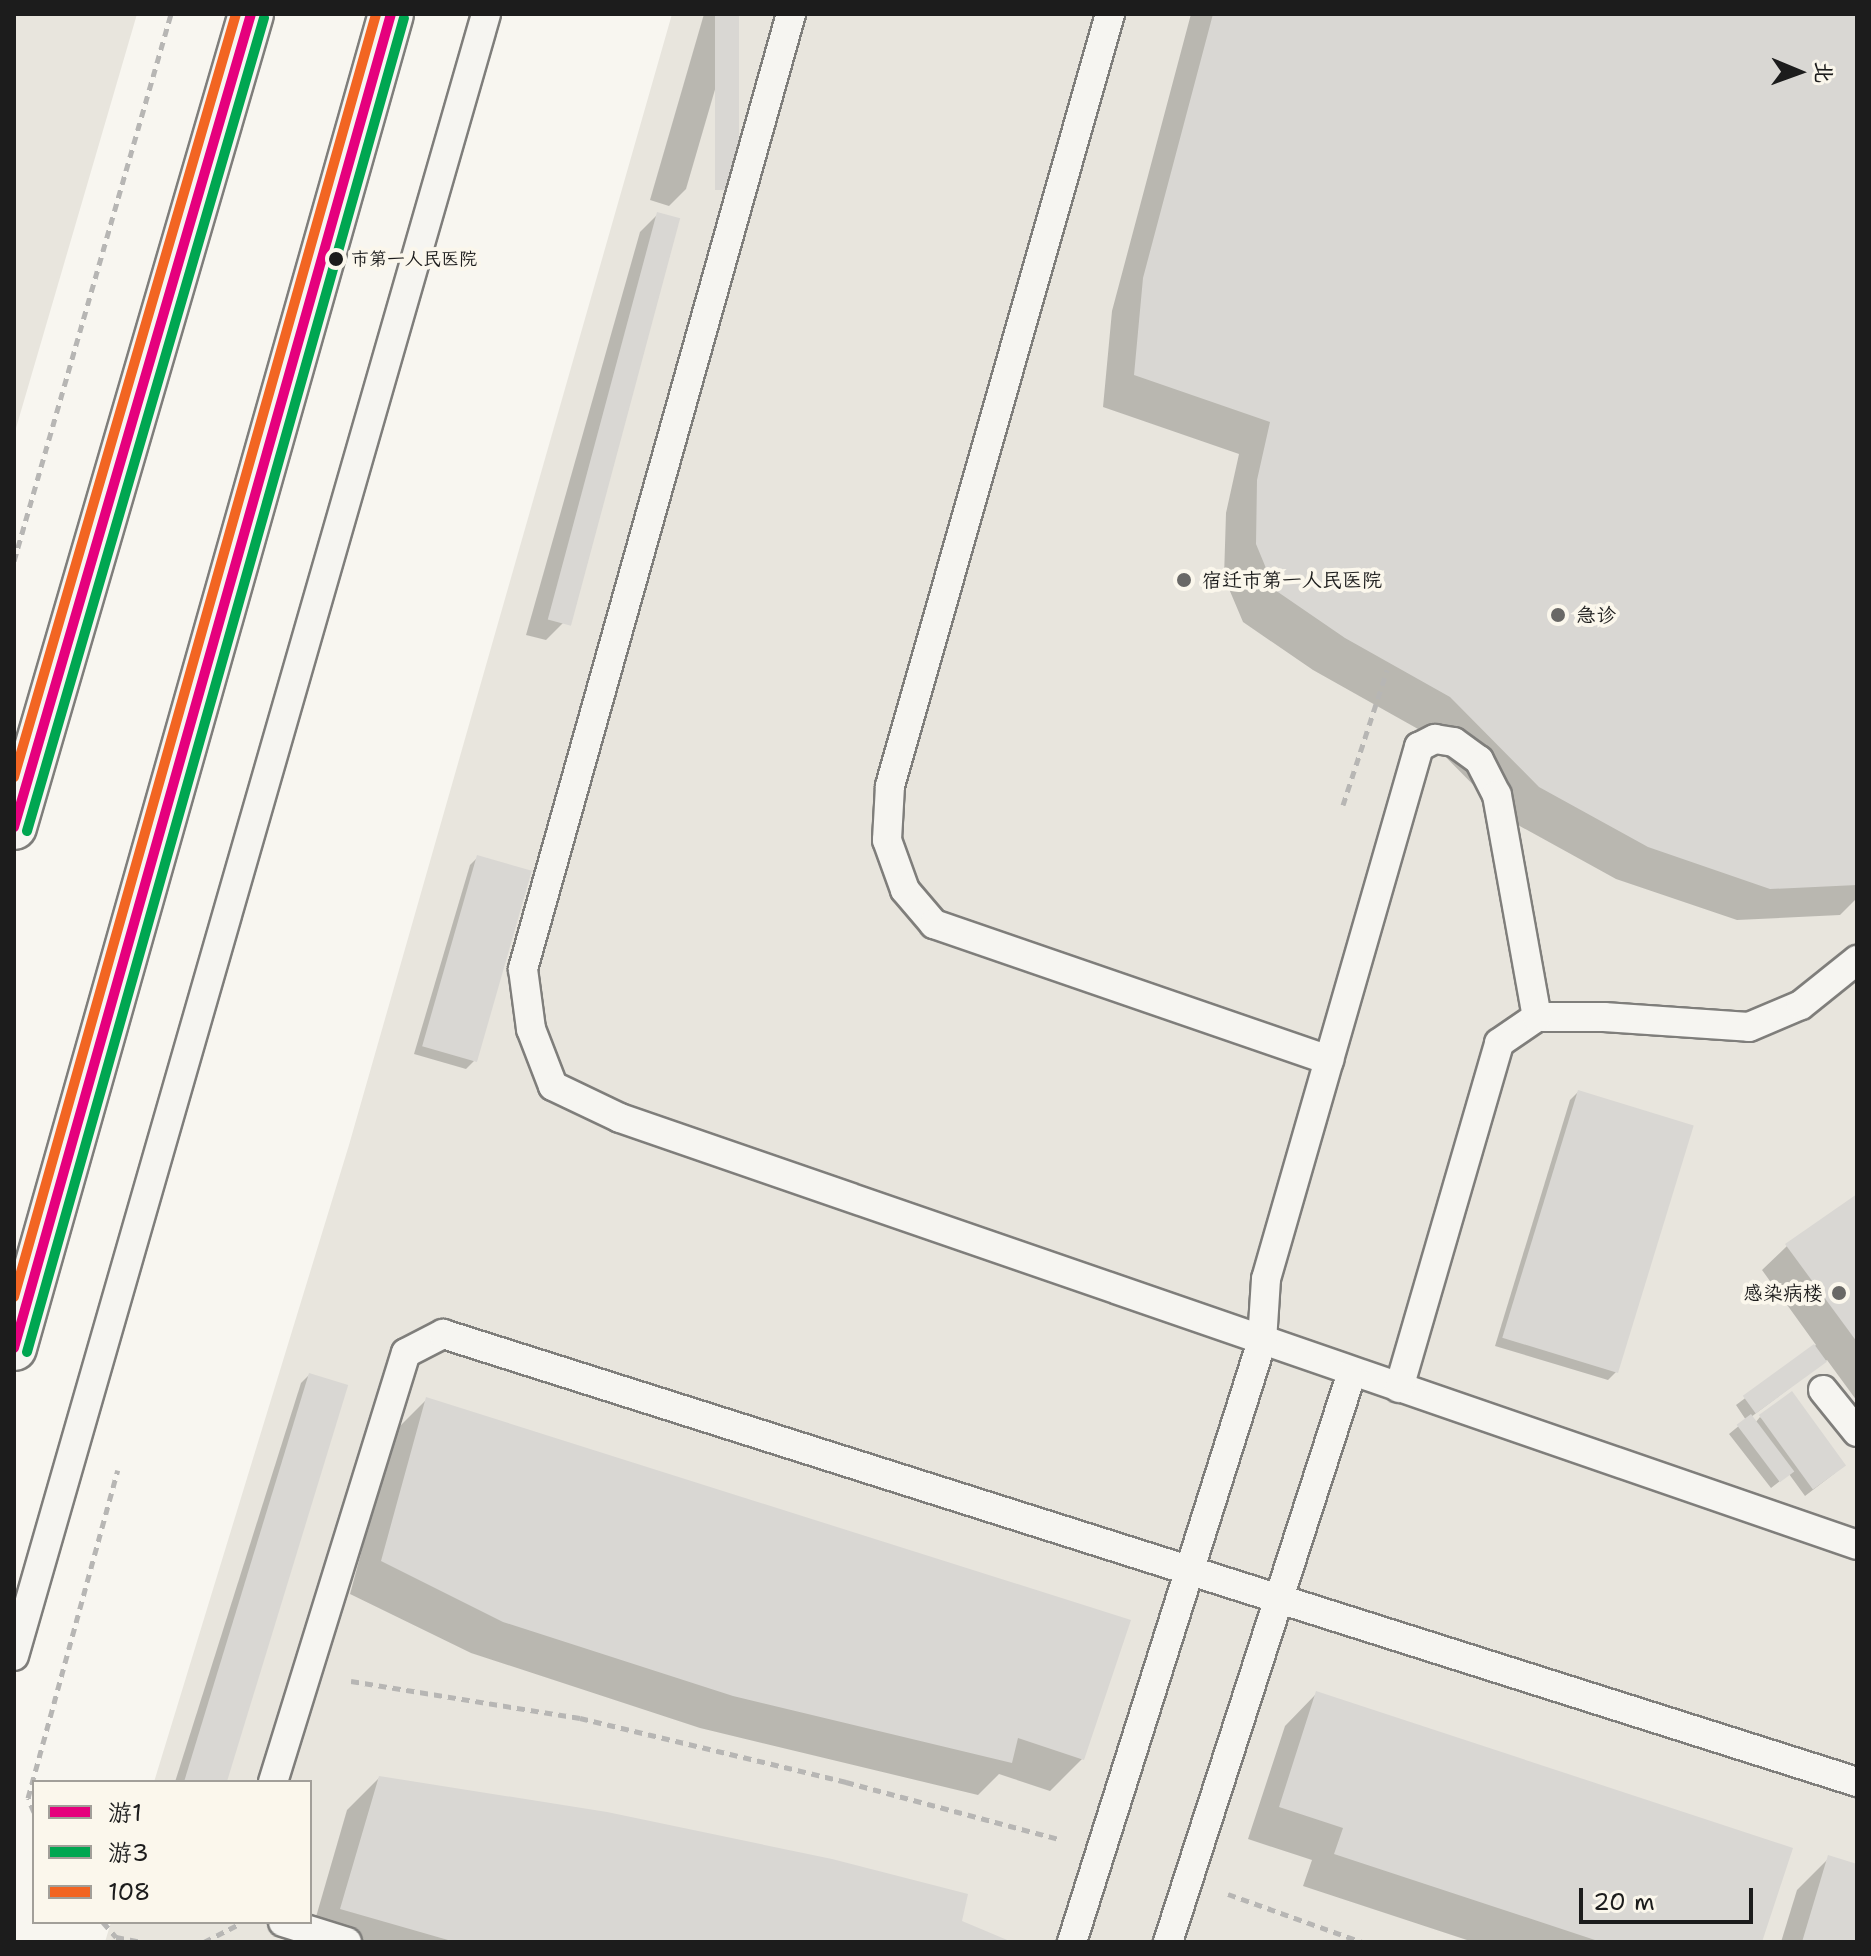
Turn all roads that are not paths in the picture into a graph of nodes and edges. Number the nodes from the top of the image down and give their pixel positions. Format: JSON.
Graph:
{"nodes":[{"id":1,"x":251,"y":14,"type":"edge"},
{"id":2,"x":391,"y":14,"type":"edge"},
{"id":3,"x":486,"y":14,"type":"edge"},
{"id":4,"x":791,"y":14,"type":"edge"},
{"id":5,"x":1110,"y":14,"type":"edge"},
{"id":6,"x":14,"y":827,"type":"edge"},
{"id":7,"x":1857,"y":960,"type":"edge"},
{"id":8,"x":1537,"y":1017,"type":"junction"},
{"id":9,"x":1329,"y":1060,"type":"junction"},
{"id":10,"x":1262,"y":1341,"type":"junction"},
{"id":11,"x":14,"y":1348,"type":"edge"},
{"id":12,"x":1352,"y":1372,"type":"junction"},
{"id":13,"x":1399,"y":1388,"type":"junction"},
{"id":14,"x":1823,"y":1390,"type":"dead end"},
{"id":15,"x":1857,"y":1432,"type":"edge"},
{"id":16,"x":1857,"y":1545,"type":"edge"},
{"id":17,"x":1190,"y":1571,"type":"junction"},
{"id":18,"x":1279,"y":1599,"type":"junction"},
{"id":19,"x":14,"y":1656,"type":"edge"},
{"id":20,"x":274,"y":1780,"type":"edge"},
{"id":21,"x":1857,"y":1782,"type":"edge"},
{"id":22,"x":289,"y":1924,"type":"edge"},
{"id":23,"x":347,"y":1942,"type":"edge"},
{"id":24,"x":1072,"y":1942,"type":"edge"},
{"id":25,"x":1168,"y":1942,"type":"edge"}],
"edges":[{"from":1,"to":6,"type":"main road"},
{"from":2,"to":11,"type":"main road"},
{"from":3,"to":19,"type":"lane"},
{"from":4,"to":10,"type":"lane"},
{"from":5,"to":9,"type":"lane"},
{"from":7,"to":8,"type":"lane"},
{"from":8,"to":9,"type":"lane"},
{"from":8,"to":13,"type":"lane"},
{"from":9,"to":10,"type":"lane"},
{"from":10,"to":12,"type":"lane"},
{"from":10,"to":17,"type":"lane"},
{"from":12,"to":13,"type":"lane"},
{"from":12,"to":18,"type":"lane"},
{"from":13,"to":16,"type":"lane"},
{"from":14,"to":15,"type":"lane"},
{"from":17,"to":18,"type":"lane"},
{"from":17,"to":20,"type":"lane"},
{"from":17,"to":24,"type":"lane"},
{"from":18,"to":21,"type":"lane"},
{"from":18,"to":25,"type":"lane"},
{"from":22,"to":23,"type":"lane"}]}
